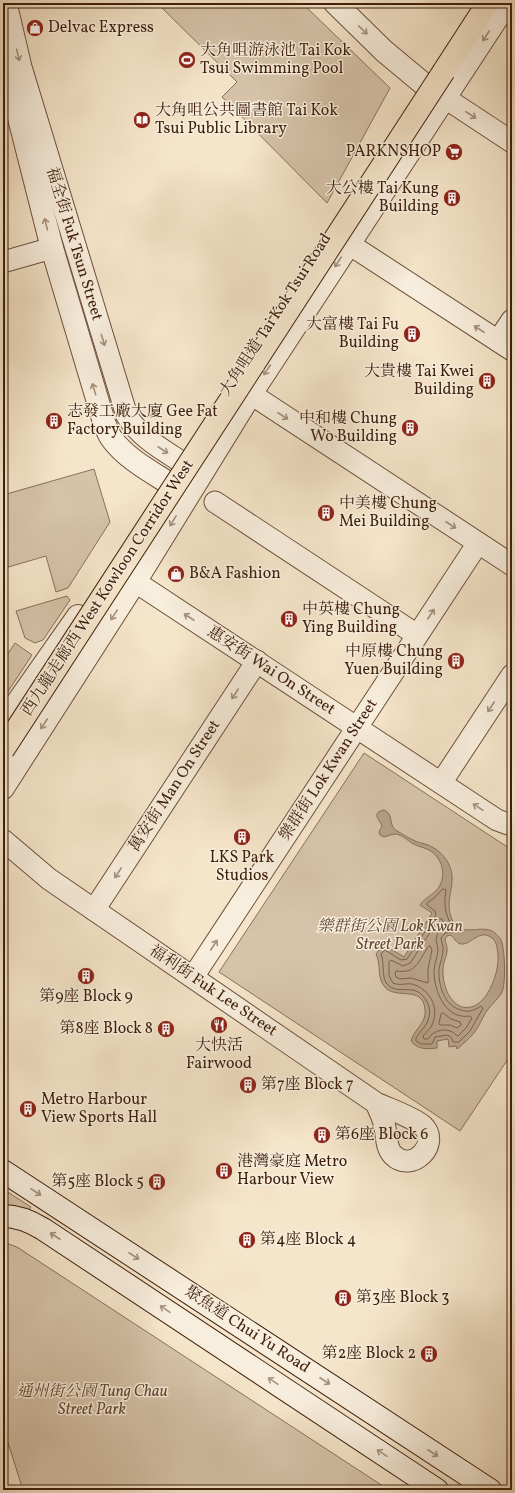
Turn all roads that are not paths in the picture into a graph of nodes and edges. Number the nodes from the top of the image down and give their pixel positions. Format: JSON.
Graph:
{"nodes":[{"id":1,"x":6,"y":3,"type":"edge"},
{"id":2,"x":335,"y":3,"type":"edge"},
{"id":3,"x":477,"y":3,"type":"edge"},
{"id":4,"x":488,"y":3,"type":"edge"},
{"id":5,"x":507,"y":3,"type":"edge"},
{"id":6,"x":3,"y":55,"type":"edge"},
{"id":7,"x":426,"y":86,"type":"junction"},
{"id":8,"x":445,"y":98,"type":"junction"},
{"id":9,"x":512,"y":142,"type":"edge"},
{"id":10,"x":349,"y":244,"type":"junction"},
{"id":11,"x":52,"y":248,"type":"junction"},
{"id":12,"x":3,"y":262,"type":"edge"},
{"id":13,"x":512,"y":320,"type":"edge"},
{"id":14,"x":505,"y":346,"type":"edge"},
{"id":15,"x":251,"y":394,"type":"junction"},
{"id":16,"x":180,"y":461,"type":"junction"},
{"id":17,"x":166,"y":482,"type":"junction"},
{"id":18,"x":215,"y":502,"type":"dead end"},
{"id":19,"x":478,"y":543,"type":"junction"},
{"id":20,"x":112,"y":566,"type":"junction"},
{"id":21,"x":512,"y":566,"type":"edge"},
{"id":22,"x":135,"y":582,"type":"junction"},
{"id":23,"x":417,"y":635,"type":"junction"},
{"id":24,"x":257,"y":661,"type":"junction"},
{"id":25,"x":512,"y":675,"type":"edge"},
{"id":26,"x":3,"y":723,"type":"edge"},
{"id":27,"x":357,"y":727,"type":"junction"},
{"id":28,"x":3,"y":750,"type":"edge"},
{"id":29,"x":441,"y":783,"type":"junction"},
{"id":30,"x":3,"y":788,"type":"edge"},
{"id":31,"x":512,"y":824,"type":"edge"},
{"id":32,"x":3,"y":840,"type":"edge"},
{"id":33,"x":3,"y":858,"type":"edge"},
{"id":34,"x":49,"y":879,"type":"junction"},
{"id":35,"x":94,"y":910,"type":"junction"},
{"id":36,"x":193,"y":978,"type":"junction"},
{"id":37,"x":376,"y":1103,"type":"dead end"},
{"id":38,"x":3,"y":1171,"type":"edge"},
{"id":39,"x":3,"y":1216,"type":"edge"},
{"id":40,"x":437,"y":1490,"type":"edge"},
{"id":41,"x":490,"y":1490,"type":"edge"}],
"edges":[{"from":1,"to":16,"type":"street","name":"福全街 Fuk Tsun Street","one_way":true},
{"from":2,"to":7,"type":"street","one_way":true},
{"from":3,"to":7,"type":"street","name":"大角咀道 Tai Kok Tsui Road"},
{"from":4,"to":28,"type":"highway","name":"西九龍走廊西 West Kowloon Corridor West","bridge":true},
{"from":5,"to":8,"type":"street","name":"大角咀道 Tai Kok Tsui Road","one_way":true},
{"from":11,"to":6,"type":"street","name":"福全街 Fuk Tsun Street","one_way":true},
{"from":7,"to":8,"type":"street"},
{"from":7,"to":16,"type":"street","name":"大角咀道 Tai Kok Tsui Road"},
{"from":8,"to":9,"type":"street","one_way":true},
{"from":8,"to":10,"type":"street","name":"大角咀道 Tai Kok Tsui Road"},
{"from":14,"to":10,"type":"street","one_way":true},
{"from":10,"to":15,"type":"street","name":"大角咀道 Tai Kok Tsui Road","one_way":true},
{"from":11,"to":12,"type":"street"},
{"from":17,"to":11,"type":"street","name":"福全街 Fuk Tsun Street","one_way":true},
{"from":13,"to":14,"type":"street"},
{"from":15,"to":19,"type":"street","one_way":true},
{"from":15,"to":22,"type":"street","name":"大角咀道 Tai Kok Tsui Road","one_way":true},
{"from":16,"to":17,"type":"street","name":"大角咀道 Tai Kok Tsui Road"},
{"from":17,"to":20,"type":"street","name":"大角咀道 Tai Kok Tsui Road"},
{"from":18,"to":23,"type":"street"},
{"from":19,"to":21,"type":"street"},
{"from":23,"to":19,"type":"street","name":"樂群街 Lok Kwan Street","one_way":true},
{"from":20,"to":22,"type":"street","name":"惠安街 Wai On Street"},
{"from":20,"to":26,"type":"street","name":"大角咀道 Tai Kok Tsui Road"},
{"from":24,"to":22,"type":"street","name":"惠安街 Wai On Street","one_way":true},
{"from":22,"to":30,"type":"street","name":"大角咀道 Tai Kok Tsui Road","one_way":true},
{"from":23,"to":27,"type":"street","name":"樂群街 Lok Kwan Street"},
{"from":24,"to":27,"type":"street","name":"惠安街 Wai On Street"},
{"from":24,"to":35,"type":"street","name":"萬安街 Man On Street","one_way":true},
{"from":25,"to":29,"type":"street","one_way":true},
{"from":27,"to":29,"type":"street","name":"惠安街 Wai On Street"},
{"from":36,"to":27,"type":"street","name":"樂群街 Lok Kwan Street","one_way":true},
{"from":31,"to":29,"type":"street","name":"惠安街 Wai On Street","one_way":true},
{"from":32,"to":34,"type":"street","name":"福利街 Fuk Lee Street"},
{"from":33,"to":34,"type":"street","name":"福利街 Fuk Lee Street"},
{"from":34,"to":35,"type":"street","name":"福利街 Fuk Lee Street"},
{"from":35,"to":36,"type":"street","name":"福利街 Fuk Lee Street"},
{"from":36,"to":37,"type":"street","name":"福利街 Fuk Lee Street"},
{"from":38,"to":41,"type":"street","name":"聚魚道 Chui Yu Road","one_way":true},
{"from":40,"to":39,"type":"street","name":"聚魚道 Chui Yu Road","one_way":true}]}
